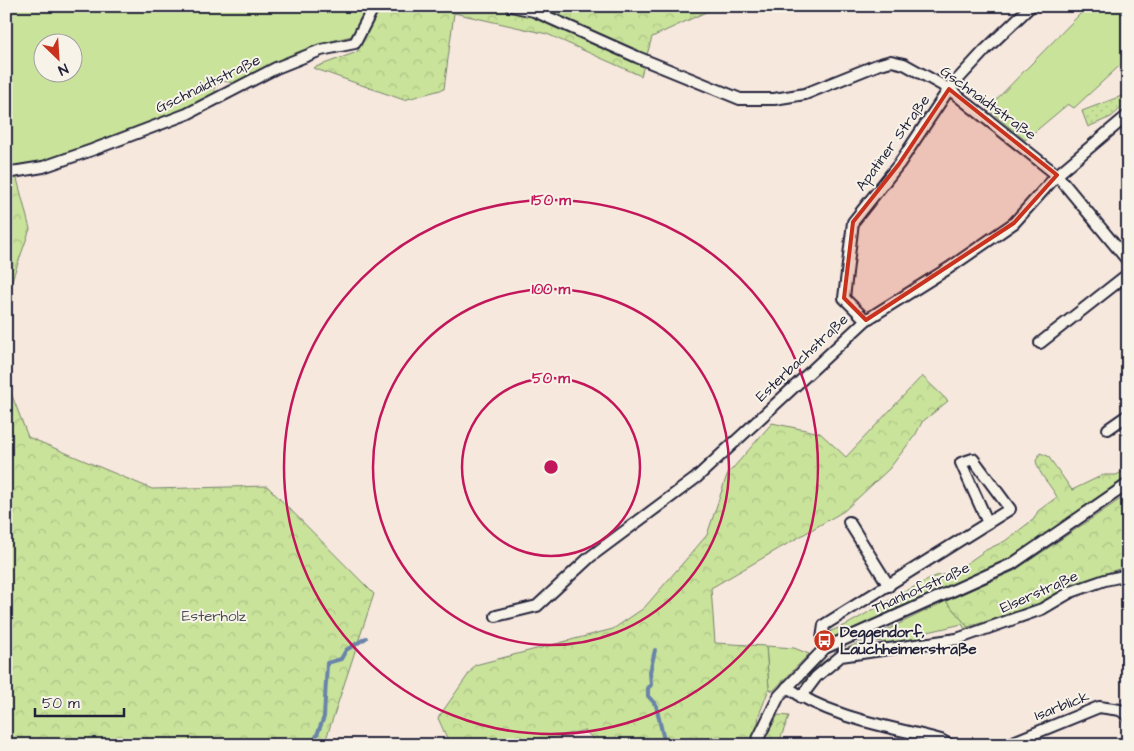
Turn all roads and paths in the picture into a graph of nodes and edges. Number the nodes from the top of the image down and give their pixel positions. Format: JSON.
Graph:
{"nodes":[{"id":1,"x":374,"y":6,"type":"edge"},
{"id":2,"x":511,"y":6,"type":"edge"},
{"id":3,"x":1031,"y":6,"type":"edge"},
{"id":4,"x":949,"y":90,"type":"junction"},
{"id":5,"x":1128,"y":115,"type":"edge"},
{"id":6,"x":6,"y":173,"type":"edge"},
{"id":7,"x":1057,"y":175,"type":"junction"},
{"id":8,"x":1128,"y":261,"type":"edge"},
{"id":9,"x":1128,"y":274,"type":"edge"},
{"id":10,"x":866,"y":320,"type":"junction"},
{"id":11,"x":1040,"y":343,"type":"dead end"},
{"id":12,"x":1128,"y":415,"type":"edge"},
{"id":13,"x":1108,"y":429,"type":"dead end"},
{"id":14,"x":1128,"y":484,"type":"edge"},
{"id":15,"x":849,"y":522,"type":"dead end"},
{"id":16,"x":988,"y":523,"type":"junction"},
{"id":17,"x":1128,"y":575,"type":"edge"},
{"id":18,"x":889,"y":586,"type":"junction"},
{"id":19,"x":496,"y":616,"type":"dead end"},
{"id":20,"x":825,"y":648,"type":"junction"},
{"id":21,"x":787,"y":687,"type":"junction"},
{"id":22,"x":801,"y":697,"type":"junction"},
{"id":23,"x":1128,"y":716,"type":"edge"},
{"id":24,"x":755,"y":745,"type":"edge"},
{"id":25,"x":950,"y":745,"type":"edge"},
{"id":26,"x":1006,"y":745,"type":"edge"}],
"edges":[{"from":1,"to":6,"type":"street","name":"Gschnaidtstraße"},
{"from":2,"to":4,"type":"street","name":"Gschnaidtstraße"},
{"from":3,"to":4,"type":"street","name":"Apatiner Straße"},
{"from":4,"to":7,"type":"street","name":"Gschnaidtstraße"},
{"from":4,"to":10,"type":"street","name":"Apatiner Straße"},
{"from":5,"to":7,"type":"street","name":"Esterbachstraße"},
{"from":7,"to":8,"type":"street","name":"Gschnaidtstraße"},
{"from":7,"to":10,"type":"street","name":"Esterbachstraße"},
{"from":9,"to":11,"type":"street"},
{"from":10,"to":19,"type":"street","name":"Esterbachstraße"},
{"from":12,"to":13,"type":"street"},
{"from":14,"to":20,"type":"street","name":"Thanhofstraße"},
{"from":15,"to":18,"type":"street"},
{"from":16,"to":16,"type":"street"},
{"from":16,"to":18,"type":"street"},
{"from":17,"to":22,"type":"street","name":"Elserstraße"},
{"from":18,"to":20,"type":"street"},
{"from":20,"to":21,"type":"street","name":"Thanhofstraße"},
{"from":21,"to":22,"type":"street"},
{"from":21,"to":24,"type":"street","name":"Thanhofstraße"},
{"from":22,"to":25,"type":"street"},
{"from":23,"to":26,"type":"street","name":"Isarblick"}]}
